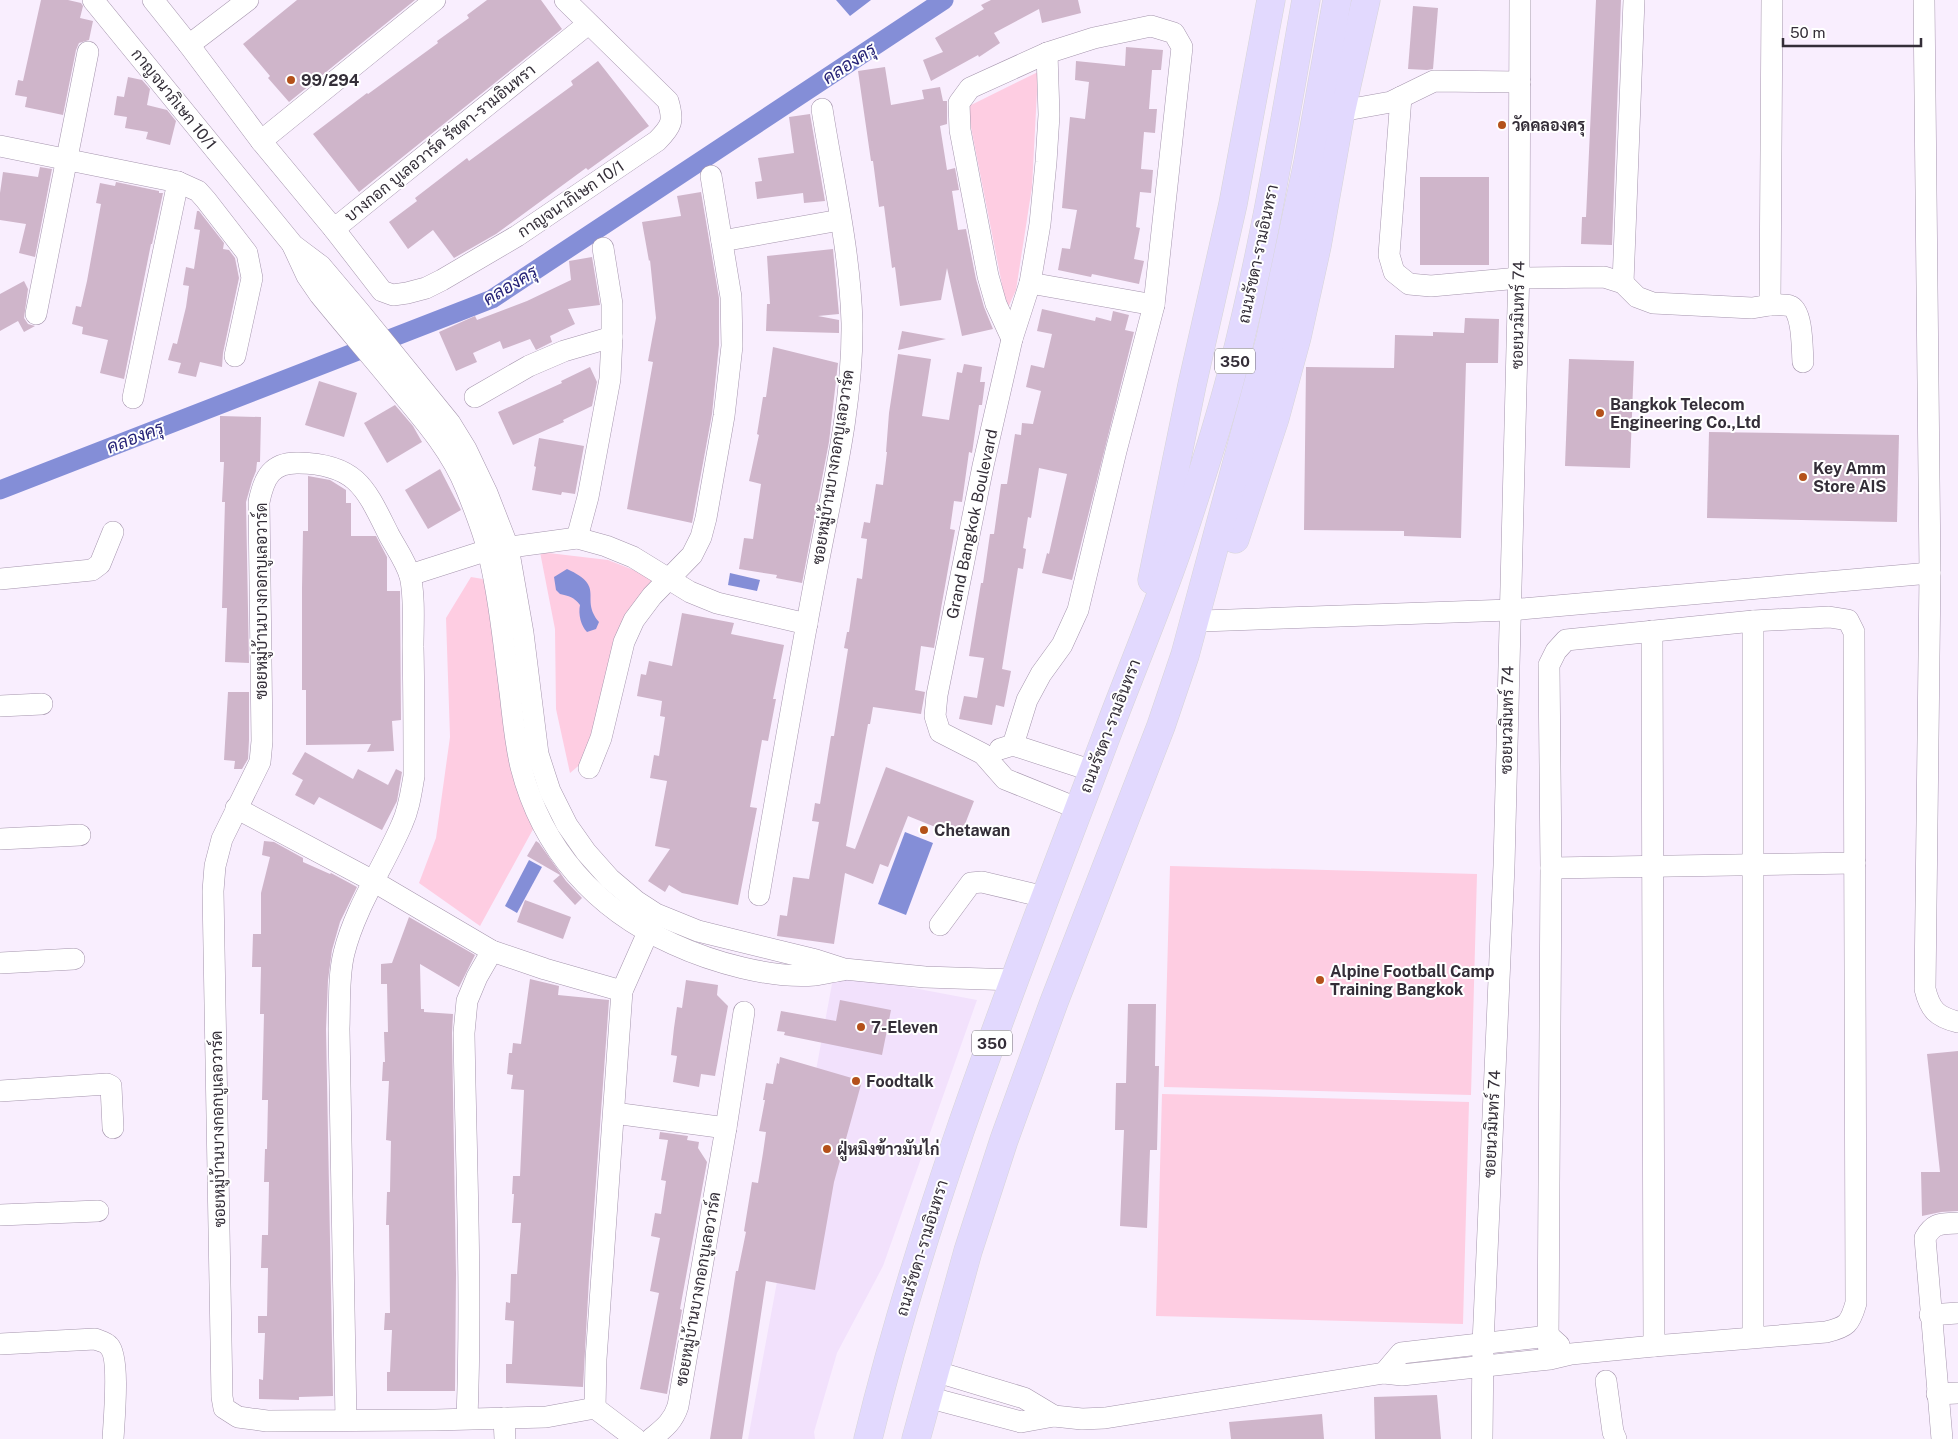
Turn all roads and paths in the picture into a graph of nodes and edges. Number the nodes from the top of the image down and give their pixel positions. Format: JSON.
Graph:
{"nodes":[{"id":1,"x":93,"y":0,"type":"edge"},
{"id":2,"x":153,"y":0,"type":"edge"},
{"id":3,"x":248,"y":0,"type":"edge"},
{"id":4,"x":435,"y":0,"type":"edge"},
{"id":5,"x":565,"y":0,"type":"edge"},
{"id":6,"x":1271,"y":0,"type":"edge"},
{"id":7,"x":1306,"y":0,"type":"edge"},
{"id":8,"x":1336,"y":0,"type":"edge"},
{"id":9,"x":1366,"y":0,"type":"edge"},
{"id":10,"x":1520,"y":0,"type":"edge"},
{"id":11,"x":1634,"y":0,"type":"edge"},
{"id":12,"x":1772,"y":0,"type":"edge"},
{"id":13,"x":1924,"y":0,"type":"edge"},
{"id":14,"x":588,"y":24,"type":"junction"},
{"id":15,"x":189,"y":45,"type":"junction"},
{"id":16,"x":88,"y":52,"type":"dead end"},
{"id":17,"x":1047,"y":53,"type":"junction"},
{"id":18,"x":1520,"y":82,"type":"junction"},
{"id":19,"x":1401,"y":97,"type":"junction"},
{"id":20,"x":822,"y":109,"type":"dead end"},
{"id":21,"x":1341,"y":110,"type":"junction"},
{"id":22,"x":261,"y":141,"type":"junction"},
{"id":23,"x":0,"y":146,"type":"edge"},
{"id":24,"x":66,"y":160,"type":"junction"},
{"id":25,"x":711,"y":176,"type":"dead end"},
{"id":26,"x":178,"y":182,"type":"junction"},
{"id":27,"x":840,"y":220,"type":"junction"},
{"id":28,"x":334,"y":229,"type":"junction"},
{"id":29,"x":722,"y":240,"type":"junction"},
{"id":30,"x":603,"y":248,"type":"dead end"},
{"id":31,"x":1519,"y":278,"type":"junction"},
{"id":32,"x":1030,"y":283,"type":"junction"},
{"id":33,"x":1622,"y":283,"type":"junction"},
{"id":34,"x":1770,"y":305,"type":"junction"},
{"id":35,"x":1154,"y":306,"type":"junction"},
{"id":36,"x":36,"y":314,"type":"dead end"},
{"id":37,"x":612,"y":337,"type":"junction"},
{"id":38,"x":1012,"y":339,"type":"junction"},
{"id":39,"x":235,"y":356,"type":"dead end"},
{"id":40,"x":1803,"y":362,"type":"dead end"},
{"id":41,"x":475,"y":397,"type":"dead end"},
{"id":42,"x":134,"y":398,"type":"dead end"},
{"id":43,"x":113,"y":532,"type":"dead end"},
{"id":44,"x":577,"y":538,"type":"junction"},
{"id":45,"x":498,"y":548,"type":"junction"},
{"id":46,"x":1930,"y":573,"type":"junction"},
{"id":47,"x":410,"y":575,"type":"junction"},
{"id":48,"x":0,"y":579,"type":"edge"},
{"id":49,"x":670,"y":579,"type":"junction"},
{"id":50,"x":1510,"y":610,"type":"junction"},
{"id":51,"x":1202,"y":621,"type":"junction"},
{"id":52,"x":1754,"y":622,"type":"junction"},
{"id":53,"x":806,"y":624,"type":"junction"},
{"id":54,"x":1652,"y":631,"type":"junction"},
{"id":55,"x":1137,"y":655,"type":"junction"},
{"id":56,"x":1185,"y":655,"type":"junction"},
{"id":57,"x":42,"y":704,"type":"dead end"},
{"id":58,"x":0,"y":706,"type":"edge"},
{"id":59,"x":1013,"y":745,"type":"junction"},
{"id":60,"x":983,"y":754,"type":"junction"},
{"id":61,"x":589,"y":768,"type":"dead end"},
{"id":62,"x":1093,"y":771,"type":"junction"},
{"id":63,"x":236,"y":808,"type":"junction"},
{"id":64,"x":1079,"y":809,"type":"junction"},
{"id":65,"x":80,"y":834,"type":"dead end"},
{"id":66,"x":0,"y":839,"type":"edge"},
{"id":67,"x":1855,"y":862,"type":"junction"},
{"id":68,"x":1754,"y":864,"type":"junction"},
{"id":69,"x":1652,"y":867,"type":"junction"},
{"id":70,"x":1551,"y":868,"type":"junction"},
{"id":71,"x":373,"y":881,"type":"junction"},
{"id":72,"x":759,"y":896,"type":"dead end"},
{"id":73,"x":1045,"y":898,"type":"junction"},
{"id":74,"x":652,"y":924,"type":"junction"},
{"id":75,"x":940,"y":925,"type":"dead end"},
{"id":76,"x":492,"y":951,"type":"junction"},
{"id":77,"x":74,"y":960,"type":"dead end"},
{"id":78,"x":0,"y":963,"type":"edge"},
{"id":79,"x":1015,"y":980,"type":"junction"},
{"id":80,"x":622,"y":991,"type":"junction"},
{"id":81,"x":744,"y":1012,"type":"dead end"},
{"id":82,"x":1958,"y":1022,"type":"edge"},
{"id":83,"x":0,"y":1091,"type":"edge"},
{"id":84,"x":614,"y":1113,"type":"junction"},
{"id":85,"x":113,"y":1128,"type":"dead end"},
{"id":86,"x":726,"y":1128,"type":"junction"},
{"id":87,"x":98,"y":1211,"type":"dead end"},
{"id":88,"x":0,"y":1215,"type":"edge"},
{"id":89,"x":1958,"y":1223,"type":"edge"},
{"id":90,"x":1958,"y":1312,"type":"edge"},
{"id":91,"x":1930,"y":1315,"type":"junction"},
{"id":92,"x":1548,"y":1336,"type":"junction"},
{"id":93,"x":1753,"y":1337,"type":"junction"},
{"id":94,"x":0,"y":1344,"type":"edge"},
{"id":95,"x":1483,"y":1344,"type":"junction"},
{"id":96,"x":1654,"y":1346,"type":"junction"},
{"id":97,"x":1571,"y":1354,"type":"junction"},
{"id":98,"x":1550,"y":1359,"type":"junction"},
{"id":99,"x":1482,"y":1366,"type":"junction"},
{"id":100,"x":934,"y":1371,"type":"junction"},
{"id":101,"x":1384,"y":1373,"type":"junction"},
{"id":102,"x":1606,"y":1381,"type":"dead end"},
{"id":103,"x":1948,"y":1394,"type":"edge"},
{"id":104,"x":927,"y":1397,"type":"junction"},
{"id":105,"x":595,"y":1408,"type":"junction"},
{"id":106,"x":1054,"y":1416,"type":"junction"},
{"id":107,"x":467,"y":1418,"type":"junction"},
{"id":108,"x":346,"y":1420,"type":"junction"},
{"id":109,"x":390,"y":1429,"type":"edge"},
{"id":110,"x":504,"y":1429,"type":"edge"},
{"id":111,"x":267,"y":1430,"type":"edge"},
{"id":112,"x":113,"y":1439,"type":"edge"},
{"id":113,"x":636,"y":1439,"type":"edge"},
{"id":114,"x":651,"y":1439,"type":"edge"},
{"id":115,"x":868,"y":1439,"type":"edge"},
{"id":116,"x":916,"y":1439,"type":"edge"},
{"id":117,"x":1482,"y":1439,"type":"edge"},
{"id":118,"x":1616,"y":1439,"type":"edge"},
{"id":119,"x":1942,"y":1439,"type":"edge"}],
"edges":[{"from":1,"to":45,"type":"street","name":"กาญจนาภิเษก 10/1"},
{"from":2,"to":15,"type":"street","name":"บางกอก บูเลอวาร์ด รัชดา-รามอินทรา"},
{"from":3,"to":15,"type":"street"},
{"from":4,"to":22,"type":"street"},
{"from":5,"to":14,"type":"street","name":"กาญจนาภิเษก 10/1"},
{"from":6,"to":55,"type":"main road"},
{"from":7,"to":55,"type":"main road","name":"ถนนรัชดา-รามอินทรา","number":"350"},
{"from":8,"to":56,"type":"main road","name":"ถนนรัชดา-รามอินทรา","number":"350"},
{"from":9,"to":21,"type":"main road"},
{"from":10,"to":18,"type":"street","name":"ซอยนวมินทร์ 74"},
{"from":11,"to":33,"type":"street"},
{"from":12,"to":34,"type":"street"},
{"from":13,"to":46,"type":"street"},
{"from":14,"to":28,"type":"street","name":"บางกอก บูเลอวาร์ด รัชดา-รามอินทรา"},
{"from":14,"to":28,"type":"street","name":"กาญจนาภิเษก 10/1"},
{"from":15,"to":22,"type":"street","name":"บางกอก บูเลอวาร์ด รัชดา-รามอินทรา"},
{"from":16,"to":24,"type":"street"},
{"from":17,"to":32,"type":"street","name":"Grand Bangkok Boulevard"},
{"from":17,"to":35,"type":"street"},
{"from":17,"to":38,"type":"street"},
{"from":18,"to":19,"type":"street"},
{"from":18,"to":31,"type":"street","name":"ซอยนวมินทร์ 74"},
{"from":19,"to":21,"type":"street"},
{"from":19,"to":31,"type":"street"},
{"from":20,"to":27,"type":"street","name":"ซอยหมู่บ้านบางกอกบูเลอวาร์ด"},
{"from":21,"to":51,"type":"main road"},
{"from":22,"to":28,"type":"street","name":"บางกอก บูเลอวาร์ด รัชดา-รามอินทรา"},
{"from":23,"to":24,"type":"street"},
{"from":24,"to":26,"type":"street"},
{"from":24,"to":36,"type":"street"},
{"from":25,"to":29,"type":"street"},
{"from":26,"to":39,"type":"street"},
{"from":26,"to":42,"type":"street"},
{"from":27,"to":29,"type":"street"},
{"from":27,"to":53,"type":"street","name":"ซอยหมู่บ้านบางกอกบูเลอวาร์ด"},
{"from":29,"to":49,"type":"street"},
{"from":30,"to":37,"type":"street"},
{"from":31,"to":33,"type":"street"},
{"from":31,"to":50,"type":"street","name":"ซอยนวมินทร์ 74"},
{"from":32,"to":35,"type":"street"},
{"from":32,"to":38,"type":"street","name":"Grand Bangkok Boulevard"},
{"from":33,"to":34,"type":"street"},
{"from":34,"to":40,"type":"street"},
{"from":35,"to":59,"type":"street"},
{"from":37,"to":41,"type":"street"},
{"from":37,"to":44,"type":"street"},
{"from":38,"to":60,"type":"street","name":"Grand Bangkok Boulevard"},
{"from":43,"to":48,"type":"street"},
{"from":44,"to":45,"type":"street"},
{"from":44,"to":49,"type":"street"},
{"from":45,"to":47,"type":"street"},
{"from":45,"to":74,"type":"street"},
{"from":46,"to":50,"type":"street"},
{"from":46,"to":82,"type":"street"},
{"from":47,"to":63,"type":"street","name":"ซอยหมู่บ้านบางกอกบูเลอวาร์ด"},
{"from":47,"to":71,"type":"street","name":"ซอยหมู่บ้านบางกอกบูเลอวาร์ด"},
{"from":49,"to":53,"type":"street"},
{"from":49,"to":61,"type":"street"},
{"from":50,"to":51,"type":"street"},
{"from":50,"to":95,"type":"street","name":"ซอยนวมินทร์ 74"},
{"from":51,"to":56,"type":"main road"},
{"from":52,"to":54,"type":"street"},
{"from":52,"to":67,"type":"street"},
{"from":52,"to":68,"type":"street"},
{"from":53,"to":72,"type":"street","name":"ซอยหมู่บ้านบางกอกบูเลอวาร์ด"},
{"from":54,"to":69,"type":"street"},
{"from":54,"to":70,"type":"street"},
{"from":55,"to":62,"type":"main road","name":"ถนนรัชดา-รามอินทรา","number":"350"},
{"from":56,"to":100,"type":"main road","name":"ถนนรัชดา-รามอินทรา","number":"350"},
{"from":57,"to":58,"type":"street"},
{"from":59,"to":60,"type":"street"},
{"from":59,"to":62,"type":"street"},
{"from":60,"to":64,"type":"street","name":"Grand Bangkok Boulevard"},
{"from":62,"to":64,"type":"main road","name":"ถนนรัชดา-รามอินทรา","number":"350"},
{"from":63,"to":71,"type":"street"},
{"from":63,"to":111,"type":"street","name":"ซอยหมู่บ้านบางกอกบูเลอวาร์ด"},
{"from":64,"to":73,"type":"main road","name":"ถนนรัชดา-รามอินทรา","number":"350"},
{"from":65,"to":66,"type":"street"},
{"from":67,"to":68,"type":"street"},
{"from":67,"to":93,"type":"street"},
{"from":68,"to":69,"type":"street"},
{"from":68,"to":93,"type":"street"},
{"from":69,"to":70,"type":"street"},
{"from":69,"to":96,"type":"street"},
{"from":70,"to":92,"type":"street"},
{"from":71,"to":76,"type":"street"},
{"from":71,"to":108,"type":"street","name":"ซอยหมู่บ้านบางกอกบูเลอวาร์ด"},
{"from":73,"to":75,"type":"street"},
{"from":73,"to":79,"type":"main road","name":"ถนนรัชดา-รามอินทรา","number":"350"},
{"from":74,"to":79,"type":"street"},
{"from":74,"to":80,"type":"street"},
{"from":76,"to":80,"type":"street"},
{"from":76,"to":107,"type":"street"},
{"from":77,"to":78,"type":"street"},
{"from":79,"to":115,"type":"main road","name":"ถนนรัชดา-รามอินทรา","number":"350"},
{"from":80,"to":84,"type":"street"},
{"from":81,"to":86,"type":"street","name":"ซอยหมู่บ้านบางกอกบูเลอวาร์ด"},
{"from":83,"to":85,"type":"street"},
{"from":84,"to":86,"type":"street"},
{"from":84,"to":105,"type":"street"},
{"from":86,"to":114,"type":"street","name":"ซอยหมู่บ้านบางกอกบูเลอวาร์ด"},
{"from":87,"to":88,"type":"street"},
{"from":89,"to":91,"type":"street"},
{"from":90,"to":91,"type":"street"},
{"from":91,"to":103,"type":"street"},
{"from":92,"to":95,"type":"street"},
{"from":92,"to":97,"type":"street"},
{"from":92,"to":98,"type":"street"},
{"from":93,"to":96,"type":"street"},
{"from":94,"to":112,"type":"street"},
{"from":95,"to":99,"type":"street","name":"ซอยนวมินทร์ 74"},
{"from":95,"to":101,"type":"street"},
{"from":96,"to":97,"type":"street"},
{"from":97,"to":98,"type":"street"},
{"from":98,"to":99,"type":"street"},
{"from":99,"to":101,"type":"street"},
{"from":99,"to":117,"type":"street","name":"ซอยนวมินทร์ 74"},
{"from":100,"to":104,"type":"main road","name":"ถนนรัชดา-รามอินทรา","number":"350"},
{"from":100,"to":106,"type":"street"},
{"from":101,"to":106,"type":"street"},
{"from":102,"to":118,"type":"street"},
{"from":103,"to":119,"type":"street"},
{"from":104,"to":106,"type":"street"},
{"from":104,"to":116,"type":"main road","name":"ถนนรัชดา-รามอินทรา","number":"350"},
{"from":105,"to":110,"type":"street","name":"ซอยหมู่บ้านบางกอกบูเลอวาร์ด"},
{"from":105,"to":113,"type":"street"},
{"from":107,"to":109,"type":"street","name":"ซอยหมู่บ้านบางกอกบูเลอวาร์ด"},
{"from":107,"to":110,"type":"street","name":"ซอยหมู่บ้านบางกอกบูเลอวาร์ด"},
{"from":108,"to":109,"type":"street","name":"ซอยหมู่บ้านบางกอกบูเลอวาร์ด"},
{"from":108,"to":111,"type":"street","name":"ซอยหมู่บ้านบางกอกบูเลอวาร์ด"}]}
